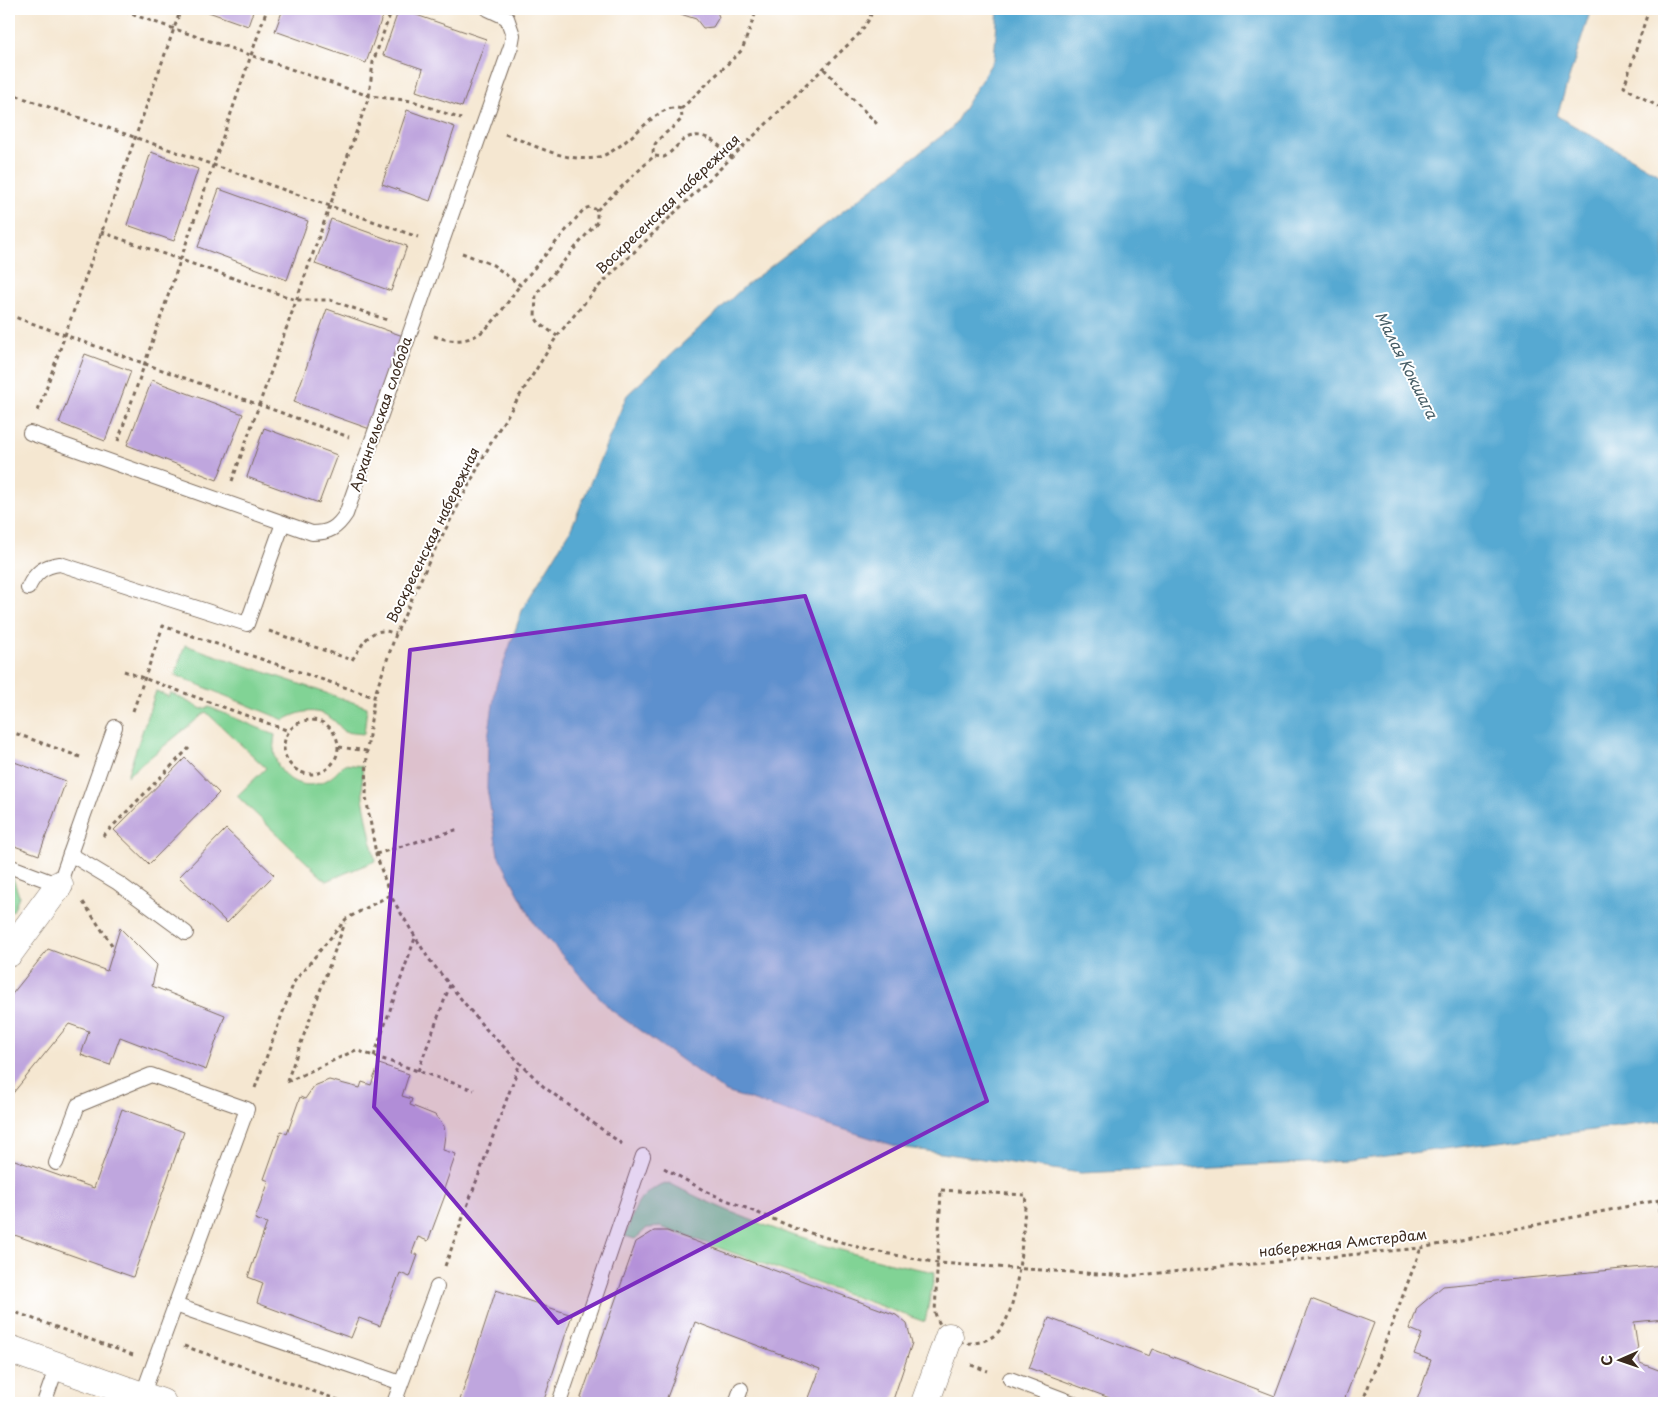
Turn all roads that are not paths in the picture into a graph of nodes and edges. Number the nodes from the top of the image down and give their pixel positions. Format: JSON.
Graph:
{"nodes":[{"id":1,"x":488,"y":9,"type":"edge"},
{"id":2,"x":30,"y":433,"type":"road end"},
{"id":3,"x":283,"y":523,"type":"junction"},
{"id":4,"x":28,"y":588,"type":"dead end"},
{"id":5,"x":114,"y":727,"type":"dead end"},
{"id":6,"x":75,"y":857,"type":"junction"},
{"id":7,"x":9,"y":866,"type":"edge"},
{"id":8,"x":59,"y":885,"type":"junction"},
{"id":9,"x":186,"y":933,"type":"dead end"},
{"id":10,"x":9,"y":953,"type":"edge"},
{"id":11,"x":643,"y":1156,"type":"road end"},
{"id":12,"x":56,"y":1164,"type":"dead end"},
{"id":13,"x":436,"y":1287,"type":"road end"},
{"id":14,"x":175,"y":1304,"type":"junction"},
{"id":15,"x":946,"y":1346,"type":"road end"},
{"id":16,"x":9,"y":1349,"type":"edge"},
{"id":17,"x":57,"y":1366,"type":"junction"},
{"id":18,"x":1010,"y":1379,"type":"road end"},
{"id":19,"x":402,"y":1383,"type":"junction"},
{"id":20,"x":741,"y":1388,"type":"dead end"},
{"id":21,"x":152,"y":1400,"type":"edge"},
{"id":22,"x":44,"y":1403,"type":"edge"},
{"id":23,"x":394,"y":1403,"type":"edge"},
{"id":24,"x":559,"y":1403,"type":"edge"},
{"id":25,"x":736,"y":1403,"type":"edge"},
{"id":26,"x":925,"y":1403,"type":"edge"},
{"id":27,"x":1073,"y":1403,"type":"edge"}],
"edges":[{"from":1,"to":3,"type":"lane","name":"Архангельская слобода"},
{"from":2,"to":3,"type":"lane","name":"Архангельская слобода"},
{"from":3,"to":4,"type":"lane"},
{"from":5,"to":6,"type":"lane"},
{"from":6,"to":8,"type":"lane"},
{"from":6,"to":9,"type":"lane"},
{"from":7,"to":8,"type":"lane"},
{"from":8,"to":10,"type":"street"},
{"from":11,"to":24,"type":"lane"},
{"from":12,"to":14,"type":"lane"},
{"from":13,"to":19,"type":"lane"},
{"from":14,"to":19,"type":"lane"},
{"from":14,"to":21,"type":"lane"},
{"from":15,"to":26,"type":"street"},
{"from":16,"to":17,"type":"street"},
{"from":17,"to":21,"type":"street"},
{"from":17,"to":22,"type":"lane"},
{"from":18,"to":27,"type":"lane"},
{"from":19,"to":23,"type":"lane"},
{"from":20,"to":25,"type":"lane"}]}
